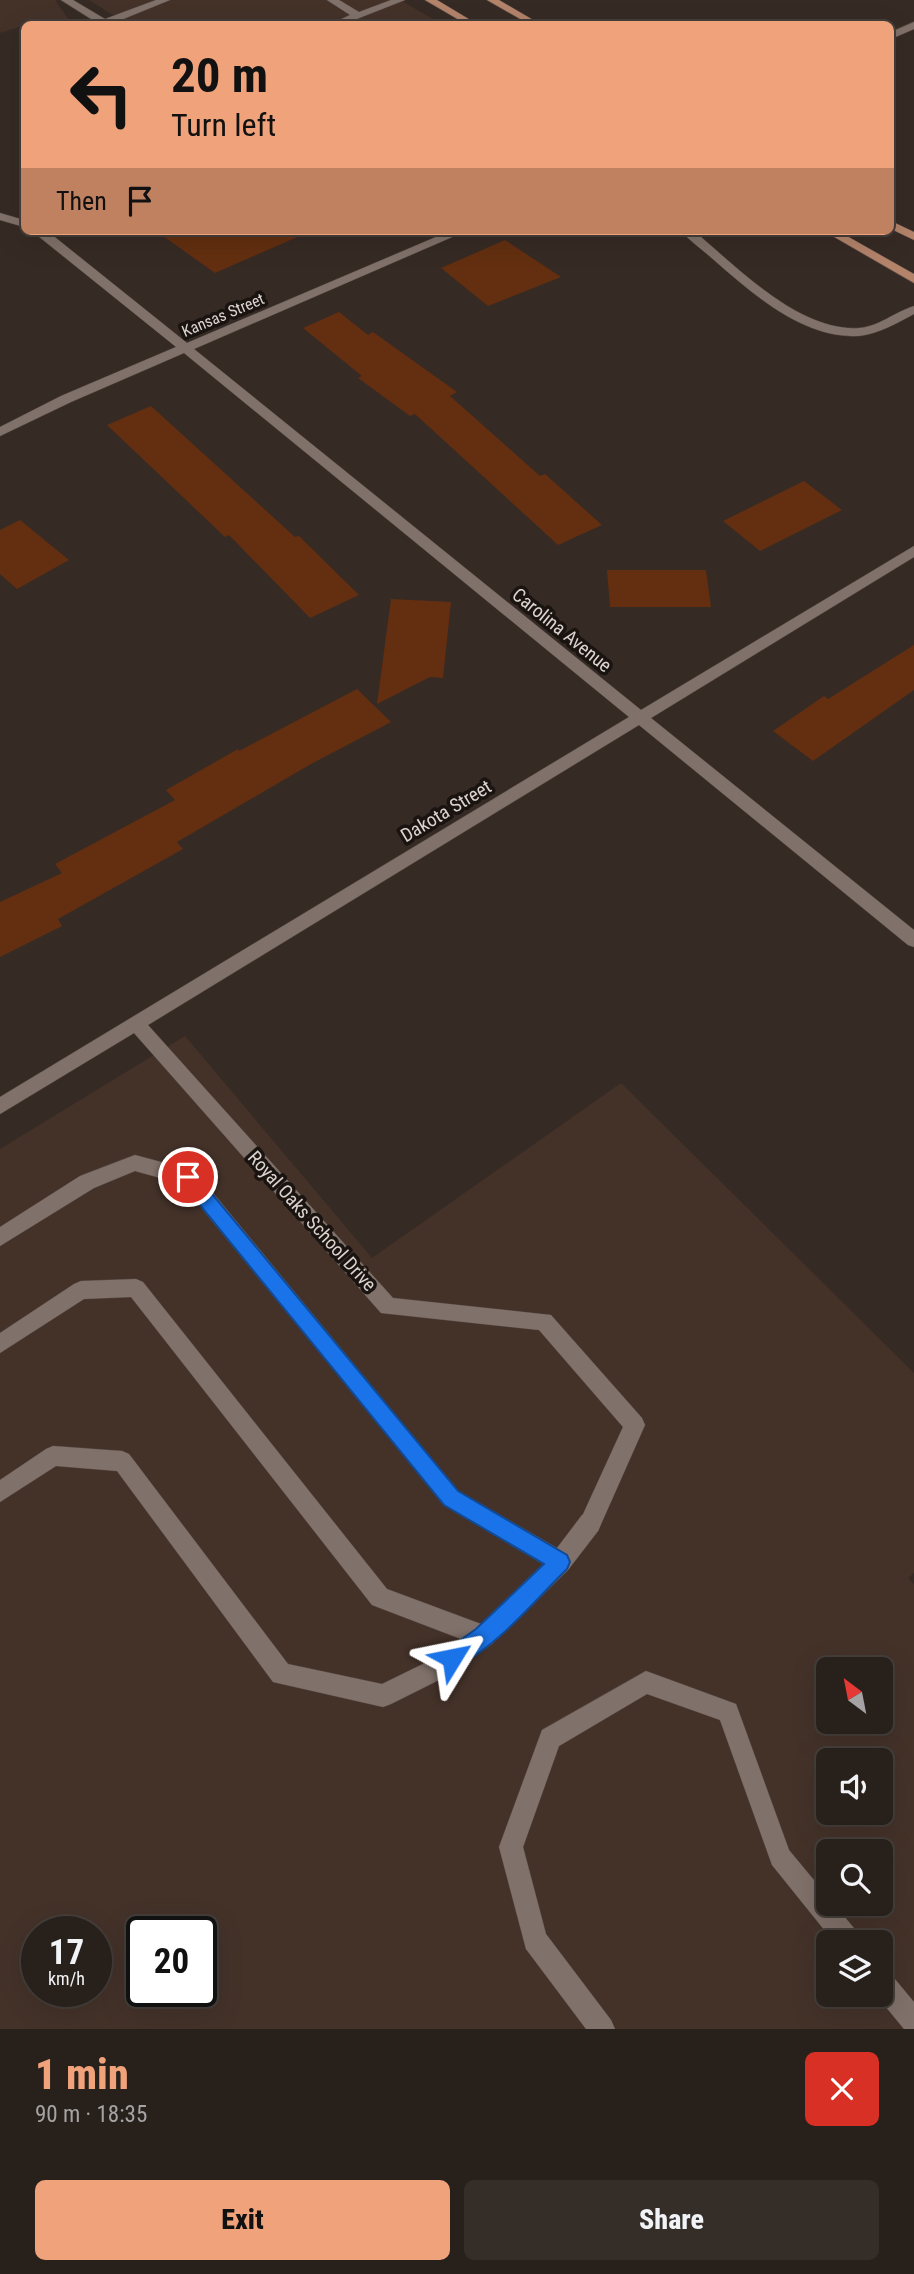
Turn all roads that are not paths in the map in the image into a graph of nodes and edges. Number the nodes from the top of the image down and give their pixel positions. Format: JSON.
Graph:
{"nodes":[{"id":1,"x":66,"y":0,"type":"edge"},
{"id":2,"x":165,"y":0,"type":"edge"},
{"id":3,"x":332,"y":0,"type":"edge"},
{"id":4,"x":400,"y":0,"type":"edge"},
{"id":5,"x":430,"y":0,"type":"edge"},
{"id":6,"x":492,"y":0,"type":"edge"},
{"id":7,"x":358,"y":16,"type":"junction"},
{"id":8,"x":99,"y":21,"type":"edge"},
{"id":9,"x":112,"y":21,"type":"edge"},
{"id":10,"x":344,"y":21,"type":"edge"},
{"id":11,"x":467,"y":21,"type":"edge"},
{"id":12,"x":530,"y":21,"type":"edge"},
{"id":13,"x":914,"y":25,"type":"edge"},
{"id":14,"x":894,"y":35,"type":"edge"},
{"id":15,"x":0,"y":216,"type":"edge"},
{"id":16,"x":21,"y":223,"type":"edge"},
{"id":17,"x":894,"y":226,"type":"edge"},
{"id":18,"x":50,"y":235,"type":"edge"},
{"id":19,"x":451,"y":235,"type":"edge"},
{"id":20,"x":692,"y":235,"type":"edge"},
{"id":21,"x":837,"y":235,"type":"edge"},
{"id":22,"x":914,"y":237,"type":"edge"},
{"id":23,"x":914,"y":279,"type":"edge"},
{"id":24,"x":914,"y":310,"type":"edge"},
{"id":25,"x":188,"y":347,"type":"junction"},
{"id":26,"x":0,"y":432,"type":"edge"},
{"id":27,"x":914,"y":551,"type":"edge"},
{"id":28,"x":639,"y":718,"type":"junction"},
{"id":29,"x":914,"y":940,"type":"edge"},
{"id":30,"x":136,"y":1023,"type":"junction"},
{"id":31,"x":0,"y":1106,"type":"edge"},
{"id":32,"x":0,"y":1237,"type":"edge"},
{"id":33,"x":0,"y":1344,"type":"edge"},
{"id":34,"x":0,"y":1492,"type":"edge"},
{"id":35,"x":560,"y":1562,"type":"junction"},
{"id":36,"x":484,"y":1636,"type":"junction"},
{"id":37,"x":839,"y":1930,"type":"edge"},
{"id":38,"x":893,"y":1996,"type":"edge"},
{"id":39,"x":914,"y":2022,"type":"edge"},
{"id":40,"x":602,"y":2029,"type":"edge"}],
"edges":[{"from":1,"to":8,"type":"street"},
{"from":2,"to":9,"type":"street"},
{"from":3,"to":7,"type":"street"},
{"from":4,"to":7,"type":"street"},
{"from":5,"to":11,"type":"main road"},
{"from":6,"to":12,"type":"main road"},
{"from":7,"to":10,"type":"street"},
{"from":13,"to":14,"type":"street"},
{"from":15,"to":16,"type":"street"},
{"from":17,"to":22,"type":"main road"},
{"from":18,"to":25,"type":"street","name":"Carolina Avenue"},
{"from":19,"to":25,"type":"street","name":"Kansas Street"},
{"from":20,"to":24,"type":"street"},
{"from":21,"to":23,"type":"main road"},
{"from":25,"to":26,"type":"street","name":"Kansas Street"},
{"from":25,"to":28,"type":"street","name":"Carolina Avenue"},
{"from":27,"to":28,"type":"street","name":"Dakota Street"},
{"from":28,"to":29,"type":"street","name":"Carolina Avenue"},
{"from":28,"to":30,"type":"street","name":"Dakota Street"},
{"from":30,"to":31,"type":"street","name":"Dakota Street"},
{"from":30,"to":35,"type":"street","name":"Royal Oaks School Drive"},
{"from":32,"to":35,"type":"street"},
{"from":33,"to":36,"type":"street"},
{"from":34,"to":36,"type":"street"},
{"from":35,"to":36,"type":"street"},
{"from":37,"to":40,"type":"street"},
{"from":38,"to":39,"type":"street"}]}
